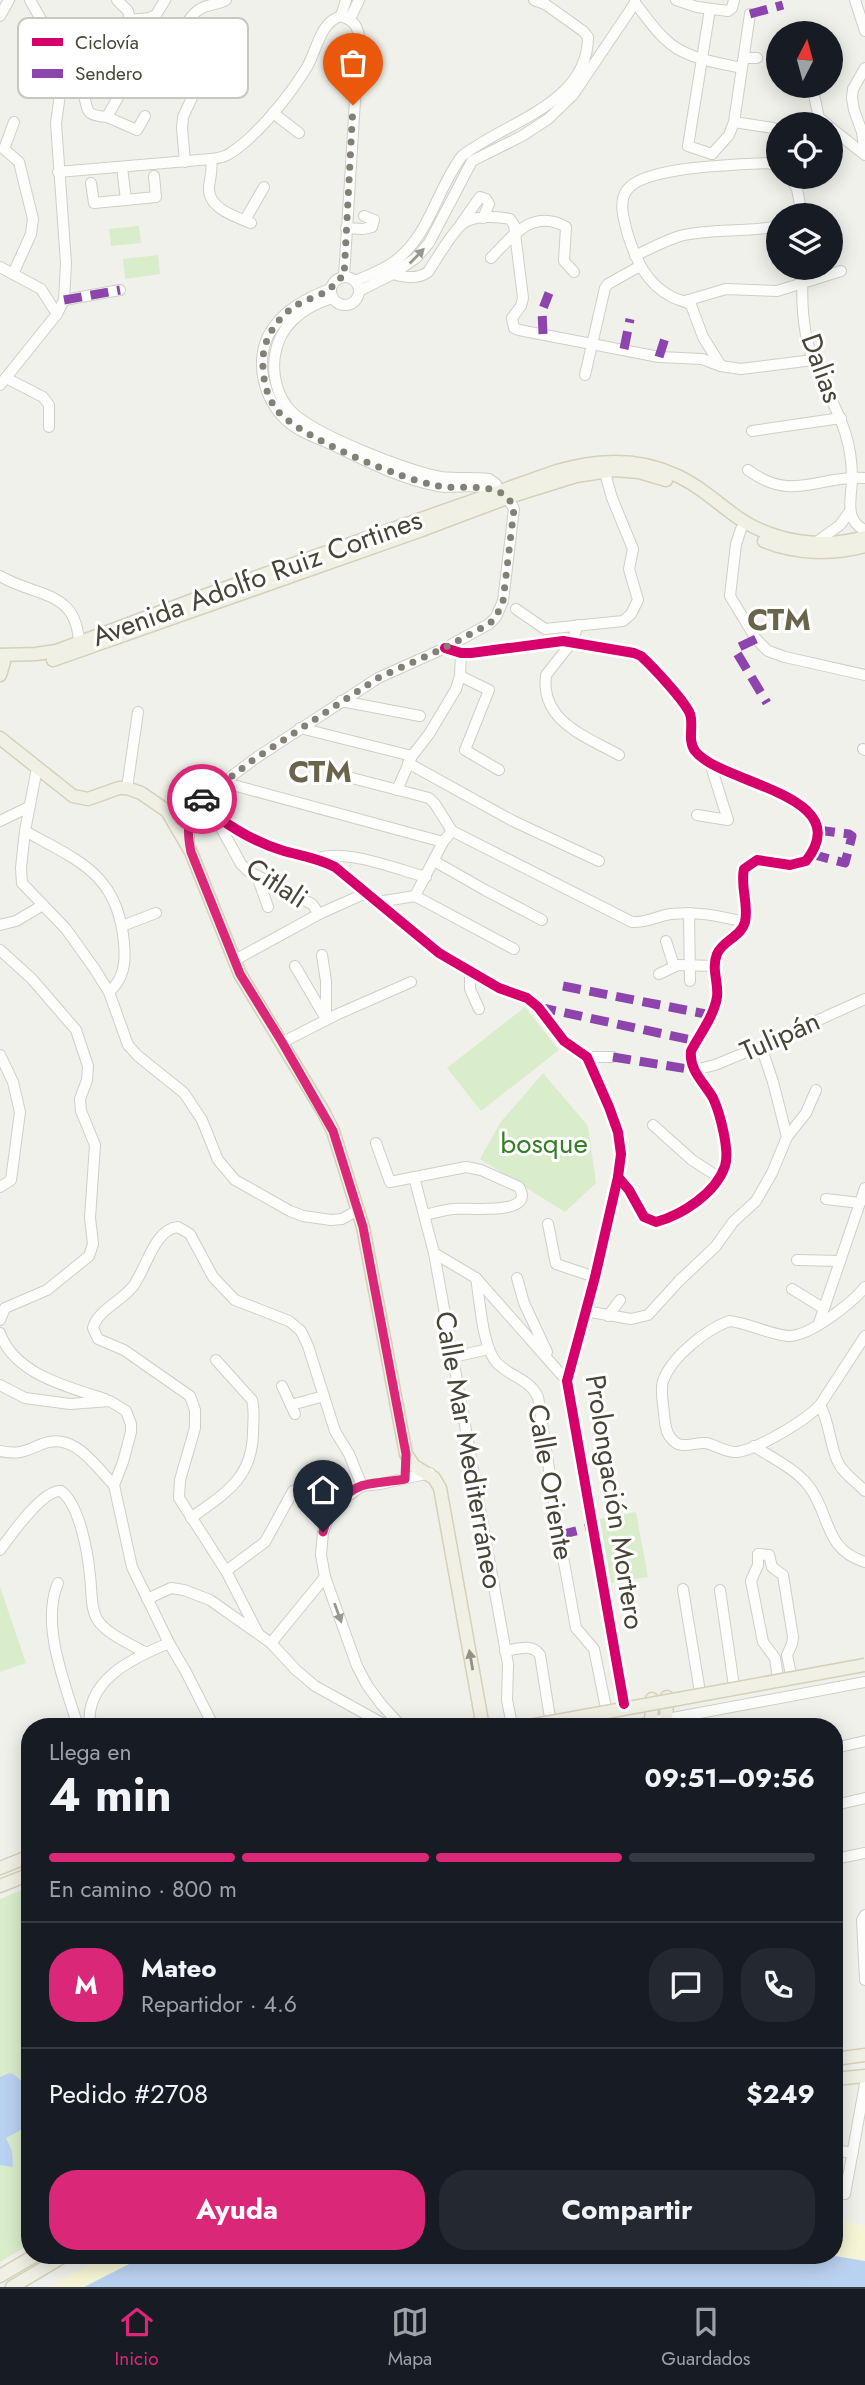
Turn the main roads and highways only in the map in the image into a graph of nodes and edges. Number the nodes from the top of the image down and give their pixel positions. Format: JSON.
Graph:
{"nodes":[{"id":1,"x":603,"y":466,"type":"junction"},
{"id":2,"x":865,"y":537,"type":"edge"},
{"id":3,"x":865,"y":546,"type":"edge"},
{"id":4,"x":2,"y":658,"type":"edge"},
{"id":5,"x":0,"y":675,"type":"edge"},
{"id":6,"x":0,"y":738,"type":"edge"},
{"id":7,"x":865,"y":1663,"type":"edge"},
{"id":8,"x":865,"y":1673,"type":"edge"},
{"id":9,"x":667,"y":1697,"type":"road end"},
{"id":10,"x":652,"y":1699,"type":"road end"},
{"id":11,"x":481,"y":1718,"type":"edge"},
{"id":12,"x":562,"y":1718,"type":"edge"},
{"id":13,"x":619,"y":1718,"type":"edge"},
{"id":14,"x":651,"y":1718,"type":"edge"},
{"id":15,"x":667,"y":1718,"type":"edge"},
{"id":16,"x":21,"y":1860,"type":"edge"},
{"id":17,"x":0,"y":1868,"type":"edge"},
{"id":18,"x":21,"y":1878,"type":"edge"},
{"id":19,"x":0,"y":1886,"type":"edge"},
{"id":20,"x":865,"y":2055,"type":"edge"},
{"id":21,"x":843,"y":2058,"type":"edge"},
{"id":22,"x":865,"y":2076,"type":"edge"},
{"id":23,"x":843,"y":2079,"type":"edge"},
{"id":24,"x":21,"y":2264,"type":"edge"},
{"id":25,"x":51,"y":2264,"type":"edge"},
{"id":26,"x":0,"y":2276,"type":"edge"},
{"id":27,"x":12,"y":2287,"type":"edge"}],
"edges":[{"from":1,"to":2,"type":"main road","name":"Avenida Adolfo Ruiz Cortines"},
{"from":1,"to":3,"type":"main road","name":"Avenida Adolfo Ruiz Cortines"},
{"from":1,"to":4,"type":"main road","name":"Avenida Adolfo Ruiz Cortines"},
{"from":4,"to":5,"type":"main road"},
{"from":11,"to":6,"type":"main road","one_way":true},
{"from":7,"to":12,"type":"main road","bridge":true},
{"from":8,"to":13,"type":"main road"},
{"from":9,"to":15,"type":"main road"},
{"from":10,"to":14,"type":"main road"},
{"from":16,"to":17,"type":"main road"},
{"from":18,"to":19,"type":"main road"},
{"from":20,"to":21,"type":"main road"},
{"from":22,"to":23,"type":"main road"},
{"from":24,"to":26,"type":"main road"},
{"from":25,"to":27,"type":"main road"}]}
